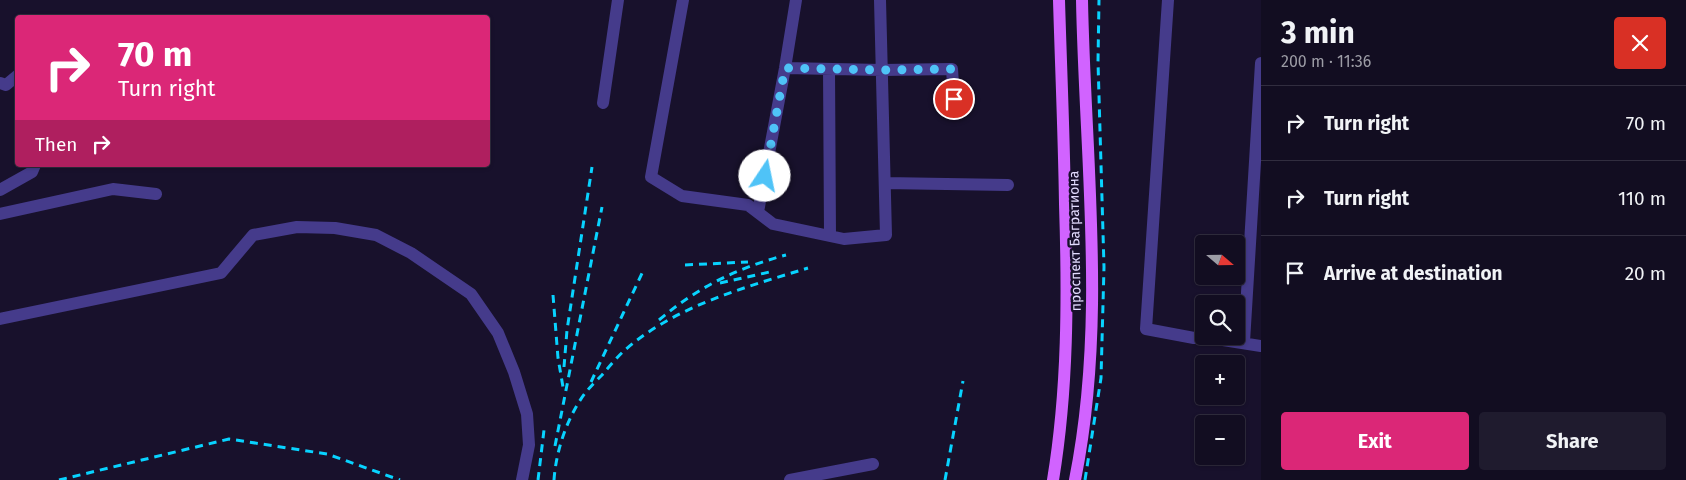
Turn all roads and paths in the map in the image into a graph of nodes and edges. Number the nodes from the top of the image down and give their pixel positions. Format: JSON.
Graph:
{"nodes":[{"id":1,"x":618,"y":0,"type":"edge"},
{"id":2,"x":683,"y":0,"type":"edge"},
{"id":3,"x":796,"y":0,"type":"edge"},
{"id":4,"x":880,"y":0,"type":"edge"},
{"id":5,"x":1059,"y":0,"type":"edge"},
{"id":6,"x":1082,"y":0,"type":"edge"},
{"id":7,"x":1168,"y":0,"type":"edge"},
{"id":8,"x":1261,"y":63,"type":"edge"},
{"id":9,"x":785,"y":68,"type":"junction"},
{"id":10,"x":829,"y":69,"type":"junction"},
{"id":11,"x":882,"y":70,"type":"junction"},
{"id":12,"x":603,"y":103,"type":"dead end"},
{"id":13,"x":955,"y":114,"type":"dead end"},
{"id":14,"x":34,"y":167,"type":"edge"},
{"id":15,"x":885,"y":182,"type":"junction"},
{"id":16,"x":1008,"y":185,"type":"dead end"},
{"id":17,"x":0,"y":190,"type":"edge"},
{"id":18,"x":156,"y":194,"type":"dead end"},
{"id":19,"x":758,"y":212,"type":"junction"},
{"id":20,"x":0,"y":214,"type":"edge"},
{"id":21,"x":830,"y":236,"type":"junction"},
{"id":22,"x":0,"y":319,"type":"edge"},
{"id":23,"x":1245,"y":326,"type":"edge"},
{"id":24,"x":1195,"y":338,"type":"edge"},
{"id":25,"x":1245,"y":342,"type":"edge"},
{"id":26,"x":1261,"y":346,"type":"edge"},
{"id":27,"x":873,"y":464,"type":"dead end"},
{"id":28,"x":522,"y":480,"type":"edge"},
{"id":29,"x":790,"y":480,"type":"edge"},
{"id":30,"x":1052,"y":480,"type":"edge"},
{"id":31,"x":1075,"y":480,"type":"edge"}],
"edges":[{"from":1,"to":12,"type":"lane"},
{"from":2,"to":19,"type":"lane"},
{"from":3,"to":9,"type":"lane"},
{"from":4,"to":11,"type":"lane"},
{"from":5,"to":30,"type":"main road","name":"проспект Багратиона"},
{"from":6,"to":31,"type":"main road","name":"проспект Багратиона"},
{"from":7,"to":24,"type":"lane"},
{"from":8,"to":23,"type":"lane"},
{"from":9,"to":10,"type":"lane"},
{"from":9,"to":19,"type":"lane"},
{"from":10,"to":11,"type":"lane"},
{"from":10,"to":21,"type":"lane"},
{"from":11,"to":13,"type":"lane"},
{"from":11,"to":15,"type":"lane"},
{"from":14,"to":17,"type":"lane"},
{"from":15,"to":16,"type":"lane"},
{"from":15,"to":21,"type":"lane"},
{"from":18,"to":20,"type":"lane"},
{"from":19,"to":21,"type":"lane"},
{"from":22,"to":28,"type":"lane"},
{"from":25,"to":26,"type":"lane"},
{"from":27,"to":29,"type":"lane"}]}
